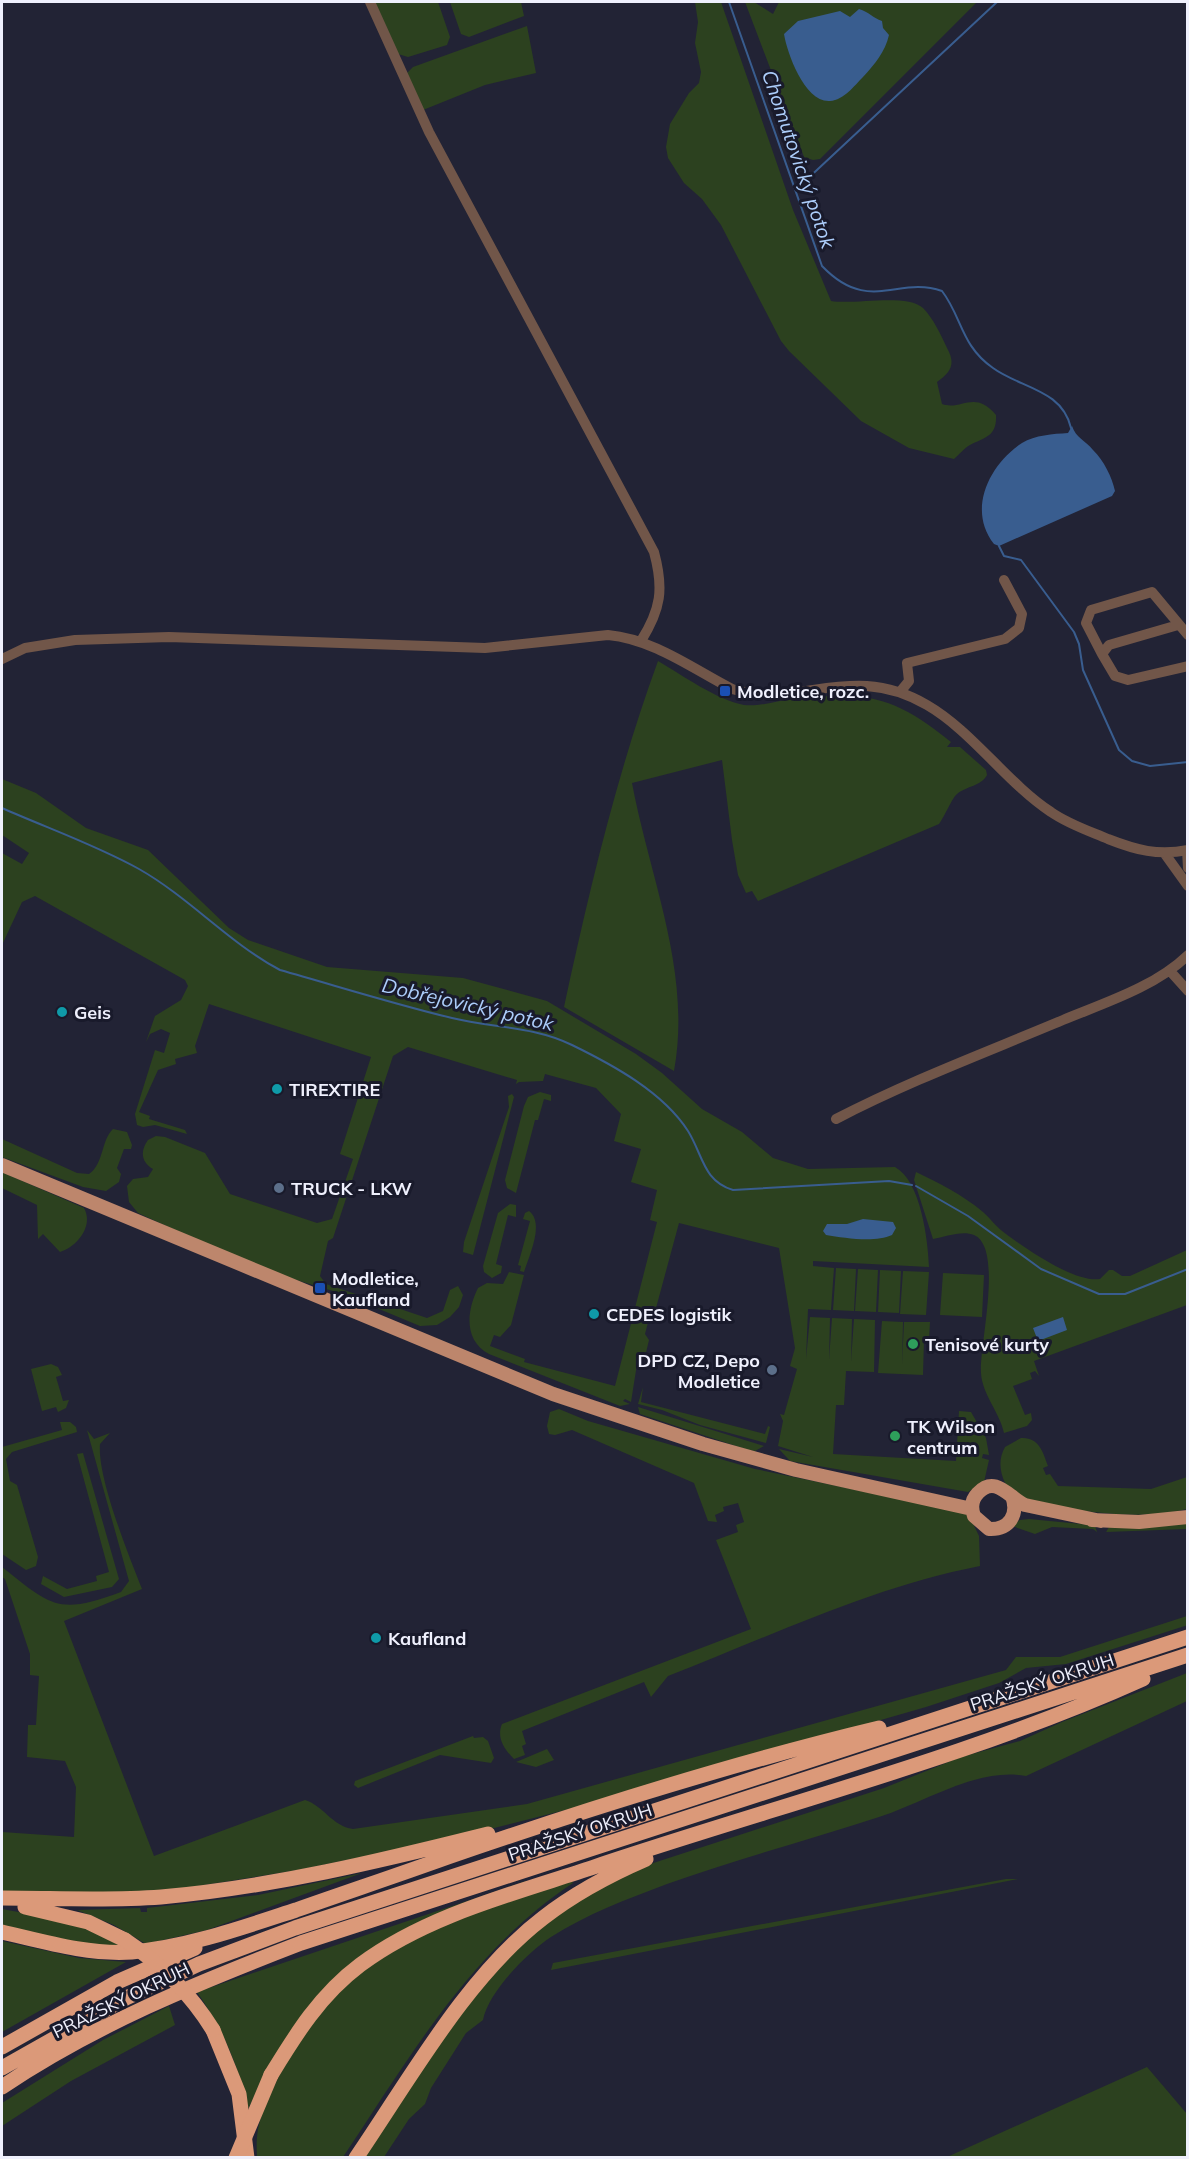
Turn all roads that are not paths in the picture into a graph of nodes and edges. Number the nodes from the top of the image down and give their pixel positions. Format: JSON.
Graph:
{"nodes":[{"id":1,"x":370,"y":2,"type":"edge"},
{"id":2,"x":1004,"y":580,"type":"dead end"},
{"id":3,"x":1178,"y":625,"type":"junction"},
{"id":4,"x":1188,"y":635,"type":"edge"},
{"id":5,"x":641,"y":641,"type":"junction"},
{"id":6,"x":1102,"y":654,"type":"junction"},
{"id":7,"x":2,"y":659,"type":"edge"},
{"id":8,"x":1188,"y":666,"type":"edge"},
{"id":9,"x":900,"y":692,"type":"junction"},
{"id":10,"x":1187,"y":850,"type":"edge"},
{"id":11,"x":1165,"y":854,"type":"junction"},
{"id":12,"x":1188,"y":868,"type":"edge"},
{"id":13,"x":1188,"y":886,"type":"edge"},
{"id":14,"x":1188,"y":955,"type":"edge"},
{"id":15,"x":1170,"y":971,"type":"junction"},
{"id":16,"x":1188,"y":991,"type":"edge"},
{"id":17,"x":837,"y":1119,"type":"dead end"},
{"id":18,"x":2,"y":1165,"type":"edge"},
{"id":19,"x":1012,"y":1496,"type":"junction"},
{"id":20,"x":974,"y":1503,"type":"junction"},
{"id":21,"x":1188,"y":1517,"type":"edge"},
{"id":22,"x":1012,"y":1518,"type":"junction"},
{"id":23,"x":1101,"y":1521,"type":"junction"},
{"id":24,"x":1188,"y":1637,"type":"edge"},
{"id":25,"x":1188,"y":1657,"type":"edge"},
{"id":26,"x":987,"y":1703,"type":"junction"},
{"id":27,"x":619,"y":1802,"type":"junction"},
{"id":28,"x":723,"y":1825,"type":"junction"},
{"id":29,"x":2,"y":1898,"type":"edge"},
{"id":30,"x":2,"y":1903,"type":"edge"},
{"id":31,"x":259,"y":1922,"type":"junction"},
{"id":32,"x":2,"y":1932,"type":"edge"},
{"id":33,"x":2,"y":2048,"type":"edge"},
{"id":34,"x":2,"y":2068,"type":"edge"},
{"id":35,"x":2,"y":2087,"type":"edge"},
{"id":36,"x":236,"y":2157,"type":"edge"},
{"id":37,"x":247,"y":2157,"type":"edge"},
{"id":38,"x":356,"y":2157,"type":"edge"}],
"edges":[{"from":1,"to":5,"type":"street"},
{"from":2,"to":9,"type":"street"},
{"from":3,"to":4,"type":"street"},
{"from":3,"to":6,"type":"street"},
{"from":3,"to":6,"type":"street"},
{"from":5,"to":7,"type":"street"},
{"from":5,"to":9,"type":"street"},
{"from":6,"to":8,"type":"street"},
{"from":9,"to":11,"type":"street"},
{"from":10,"to":11,"type":"street"},
{"from":10,"to":12,"type":"street"},
{"from":11,"to":13,"type":"street"},
{"from":14,"to":15,"type":"street"},
{"from":15,"to":16,"type":"street"},
{"from":15,"to":17,"type":"street"},
{"from":18,"to":20,"type":"main road"},
{"from":19,"to":20,"type":"main road"},
{"from":19,"to":22,"type":"main road"},
{"from":19,"to":23,"type":"main road"},
{"from":20,"to":22,"type":"main road"},
{"from":21,"to":23,"type":"main road"},
{"from":22,"to":23,"type":"main road"},
{"from":24,"to":26,"type":"highway","name":"PRAŽSKÝ OKRUH"},
{"from":25,"to":28,"type":"highway"},
{"from":25,"to":35,"type":"highway","name":"PRAŽSKÝ OKRUH"},
{"from":26,"to":27,"type":"highway"},
{"from":26,"to":34,"type":"highway","name":"PRAŽSKÝ OKRUH"},
{"from":27,"to":29,"type":"highway"},
{"from":27,"to":31,"type":"highway"},
{"from":28,"to":36,"type":"highway","bridge":true},
{"from":28,"to":38,"type":"highway"},
{"from":30,"to":37,"type":"highway","bridge":true},
{"from":31,"to":32,"type":"highway"},
{"from":31,"to":33,"type":"highway"}]}
